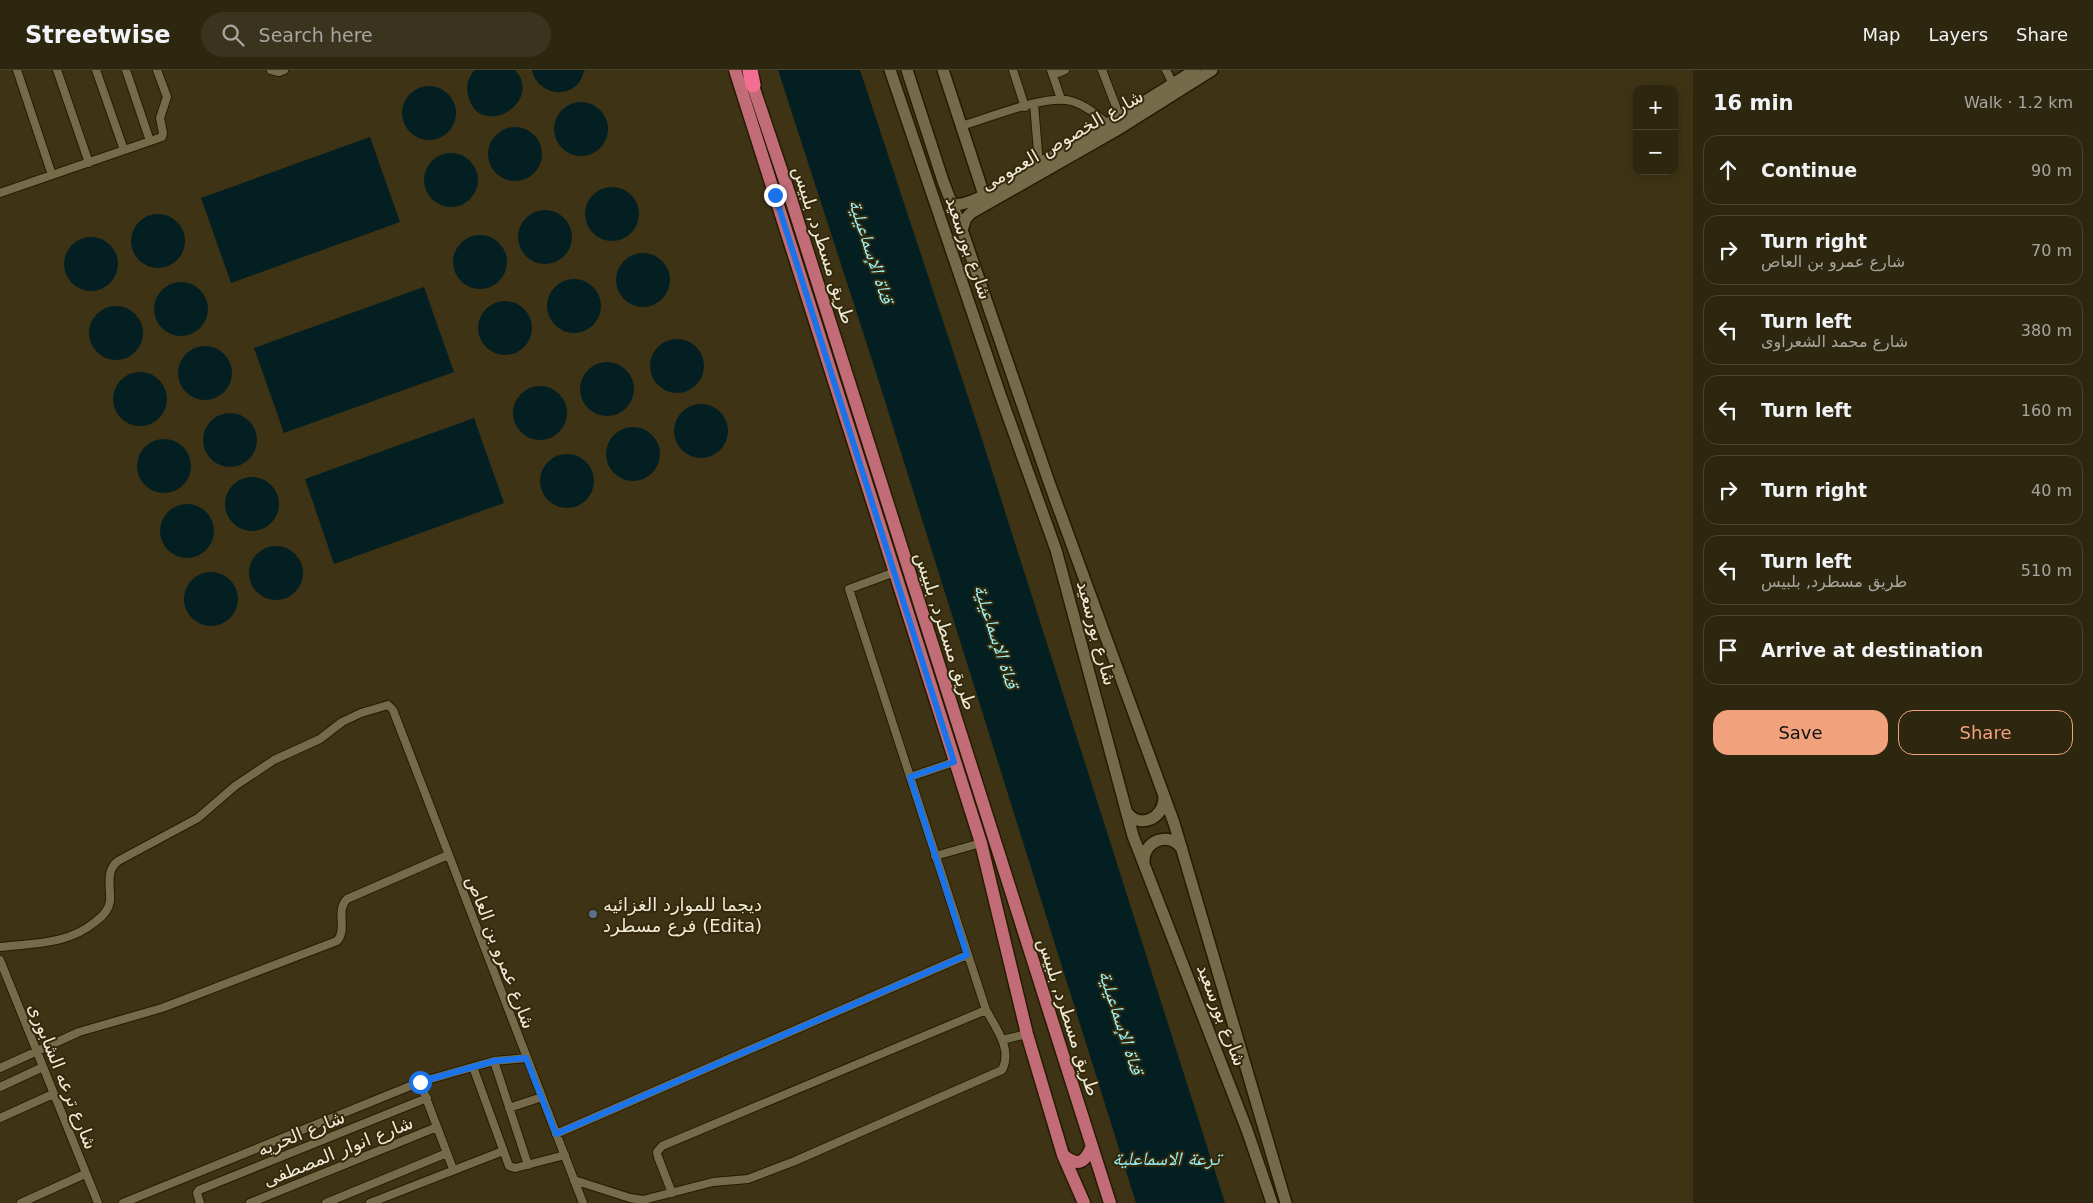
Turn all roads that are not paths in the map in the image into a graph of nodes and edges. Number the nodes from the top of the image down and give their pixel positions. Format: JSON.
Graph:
{"nodes":[{"id":1,"x":17,"y":70,"type":"edge"},
{"id":2,"x":57,"y":70,"type":"edge"},
{"id":3,"x":96,"y":70,"type":"edge"},
{"id":4,"x":126,"y":70,"type":"edge"},
{"id":5,"x":157,"y":70,"type":"edge"},
{"id":6,"x":735,"y":70,"type":"edge"},
{"id":7,"x":890,"y":70,"type":"edge"},
{"id":8,"x":907,"y":70,"type":"edge"},
{"id":9,"x":943,"y":70,"type":"edge"},
{"id":10,"x":1013,"y":70,"type":"edge"},
{"id":11,"x":1065,"y":70,"type":"edge"},
{"id":12,"x":1112,"y":70,"type":"edge"},
{"id":13,"x":1166,"y":70,"type":"edge"},
{"id":14,"x":1195,"y":70,"type":"edge"},
{"id":15,"x":1212,"y":70,"type":"edge"},
{"id":16,"x":1052,"y":72,"type":"edge"},
{"id":17,"x":1102,"y":72,"type":"edge"},
{"id":18,"x":750,"y":75,"type":"edge"},
{"id":19,"x":1173,"y":84,"type":"junction"},
{"id":20,"x":1061,"y":99,"type":"junction"},
{"id":21,"x":1034,"y":104,"type":"junction"},
{"id":22,"x":1025,"y":107,"type":"junction"},
{"id":23,"x":1120,"y":117,"type":"junction"},
{"id":24,"x":962,"y":126,"type":"junction"},
{"id":25,"x":1112,"y":128,"type":"junction"},
{"id":26,"x":150,"y":141,"type":"junction"},
{"id":27,"x":124,"y":150,"type":"junction"},
{"id":28,"x":89,"y":163,"type":"junction"},
{"id":29,"x":1039,"y":164,"type":"junction"},
{"id":30,"x":52,"y":175,"type":"junction"},
{"id":31,"x":0,"y":193,"type":"edge"},
{"id":32,"x":984,"y":195,"type":"junction"},
{"id":33,"x":952,"y":206,"type":"junction"},
{"id":34,"x":962,"y":230,"type":"junction"},
{"id":35,"x":895,"y":572,"type":"junction"},
{"id":36,"x":954,"y":762,"type":"junction"},
{"id":37,"x":910,"y":777,"type":"junction"},
{"id":38,"x":1164,"y":797,"type":"junction"},
{"id":39,"x":1125,"y":809,"type":"junction"},
{"id":40,"x":981,"y":843,"type":"junction"},
{"id":41,"x":1182,"y":850,"type":"junction"},
{"id":42,"x":448,"y":855,"type":"junction"},
{"id":43,"x":935,"y":856,"type":"junction"},
{"id":44,"x":1144,"y":863,"type":"junction"},
{"id":45,"x":0,"y":947,"type":"edge"},
{"id":46,"x":967,"y":955,"type":"junction"},
{"id":47,"x":0,"y":960,"type":"edge"},
{"id":48,"x":986,"y":1010,"type":"junction"},
{"id":49,"x":1027,"y":1034,"type":"junction"},
{"id":50,"x":1002,"y":1040,"type":"junction"},
{"id":51,"x":38,"y":1051,"type":"junction"},
{"id":52,"x":526,"y":1058,"type":"junction"},
{"id":53,"x":494,"y":1061,"type":"junction"},
{"id":54,"x":44,"y":1066,"type":"junction"},
{"id":55,"x":473,"y":1067,"type":"junction"},
{"id":56,"x":0,"y":1068,"type":"edge"},
{"id":57,"x":420,"y":1082,"type":"junction"},
{"id":58,"x":0,"y":1087,"type":"edge"},
{"id":59,"x":53,"y":1094,"type":"junction"},
{"id":60,"x":542,"y":1097,"type":"junction"},
{"id":61,"x":427,"y":1098,"type":"junction"},
{"id":62,"x":509,"y":1108,"type":"junction"},
{"id":63,"x":0,"y":1118,"type":"edge"},
{"id":64,"x":437,"y":1128,"type":"junction"},
{"id":65,"x":556,"y":1134,"type":"junction"},
{"id":66,"x":1092,"y":1146,"type":"junction"},
{"id":67,"x":502,"y":1151,"type":"junction"},
{"id":68,"x":447,"y":1153,"type":"junction"},
{"id":69,"x":565,"y":1155,"type":"junction"},
{"id":70,"x":1063,"y":1155,"type":"junction"},
{"id":71,"x":528,"y":1165,"type":"junction"},
{"id":72,"x":454,"y":1169,"type":"junction"},
{"id":73,"x":85,"y":1174,"type":"junction"},
{"id":74,"x":574,"y":1180,"type":"junction"},
{"id":75,"x":672,"y":1194,"type":"junction"},
{"id":76,"x":21,"y":1203,"type":"edge"},
{"id":77,"x":98,"y":1203,"type":"edge"},
{"id":78,"x":123,"y":1203,"type":"edge"},
{"id":79,"x":200,"y":1203,"type":"edge"},
{"id":80,"x":250,"y":1203,"type":"edge"},
{"id":81,"x":326,"y":1203,"type":"edge"},
{"id":82,"x":370,"y":1203,"type":"edge"},
{"id":83,"x":583,"y":1203,"type":"edge"},
{"id":84,"x":1084,"y":1203,"type":"edge"},
{"id":85,"x":1110,"y":1203,"type":"edge"},
{"id":86,"x":1272,"y":1203,"type":"edge"},
{"id":87,"x":1286,"y":1203,"type":"edge"}],
"edges":[{"from":1,"to":30,"type":"street"},
{"from":2,"to":28,"type":"street"},
{"from":3,"to":27,"type":"street"},
{"from":4,"to":26,"type":"street"},
{"from":5,"to":26,"type":"street"},
{"from":6,"to":35,"type":"main road","name":"طريق مسطرد, بلبيس"},
{"from":7,"to":39,"type":"main road","name":"شارع بورسعيد"},
{"from":8,"to":33,"type":"main road","name":"شارع بورسعيد"},
{"from":9,"to":24,"type":"main road"},
{"from":10,"to":22,"type":"street"},
{"from":11,"to":16,"type":"street"},
{"from":12,"to":17,"type":"street"},
{"from":13,"to":19,"type":"street"},
{"from":14,"to":19,"type":"main road","name":"شارع الخصوص العمومى"},
{"from":15,"to":25,"type":"main road","name":"شارع الخصوص العمومى"},
{"from":16,"to":20,"type":"street"},
{"from":17,"to":23,"type":"street"},
{"from":18,"to":66,"type":"main road","name":"طريق مسطرد, بلبيس"},
{"from":19,"to":23,"type":"main road","name":"شارع الخصوص العمومى"},
{"from":20,"to":21,"type":"street"},
{"from":20,"to":25,"type":"street"},
{"from":21,"to":22,"type":"street"},
{"from":21,"to":29,"type":"street"},
{"from":22,"to":24,"type":"street"},
{"from":23,"to":25,"type":"main road","name":"شارع الخصوص العمومى"},
{"from":24,"to":32,"type":"main road"},
{"from":25,"to":29,"type":"main road","name":"شارع الخصوص العمومى"},
{"from":25,"to":34,"type":"main road","name":"شارع الخصوص العمومى"},
{"from":26,"to":27,"type":"street"},
{"from":27,"to":28,"type":"street"},
{"from":28,"to":30,"type":"street"},
{"from":29,"to":32,"type":"main road","name":"شارع الخصوص العمومى"},
{"from":30,"to":31,"type":"street"},
{"from":32,"to":33,"type":"main road","name":"شارع الخصوص العمومى"},
{"from":33,"to":34,"type":"main road","name":"شارع بورسعيد"},
{"from":34,"to":38,"type":"main road","name":"شارع بورسعيد"},
{"from":35,"to":36,"type":"main road","name":"طريق مسطرد, بلبيس"},
{"from":35,"to":37,"type":"street"},
{"from":36,"to":37,"type":"street"},
{"from":36,"to":40,"type":"main road","name":"طريق مسطرد, بلبيس"},
{"from":37,"to":43,"type":"street"},
{"from":38,"to":39,"type":"main road"},
{"from":38,"to":41,"type":"main road","name":"شارع بورسعيد"},
{"from":39,"to":44,"type":"main road","name":"شارع بورسعيد"},
{"from":40,"to":43,"type":"street"},
{"from":40,"to":49,"type":"main road","name":"طريق مسطرد, بلبيس"},
{"from":41,"to":44,"type":"main road"},
{"from":41,"to":87,"type":"main road","name":"شارع بورسعيد"},
{"from":42,"to":45,"type":"street","name":"شارع عمرو بن العاص"},
{"from":42,"to":51,"type":"street"},
{"from":42,"to":52,"type":"street","name":"شارع عمرو بن العاص"},
{"from":43,"to":46,"type":"street"},
{"from":44,"to":86,"type":"main road","name":"شارع بورسعيد"},
{"from":46,"to":48,"type":"street"},
{"from":46,"to":65,"type":"street"},
{"from":47,"to":51,"type":"street","name":"شارع ترعه الشابورى"},
{"from":48,"to":50,"type":"street"},
{"from":48,"to":75,"type":"street"},
{"from":49,"to":50,"type":"street"},
{"from":49,"to":70,"type":"main road","name":"طريق مسطرد, بلبيس"},
{"from":50,"to":75,"type":"street"},
{"from":51,"to":54,"type":"street","name":"شارع ترعه الشابورى"},
{"from":51,"to":56,"type":"street"},
{"from":52,"to":53,"type":"street"},
{"from":52,"to":60,"type":"street","name":"شارع عمرو بن العاص"},
{"from":53,"to":55,"type":"street"},
{"from":53,"to":62,"type":"street"},
{"from":54,"to":58,"type":"street"},
{"from":54,"to":59,"type":"street","name":"شارع ترعه الشابورى"},
{"from":55,"to":57,"type":"street"},
{"from":55,"to":67,"type":"street"},
{"from":57,"to":61,"type":"street"},
{"from":57,"to":78,"type":"street"},
{"from":59,"to":63,"type":"street"},
{"from":59,"to":73,"type":"street","name":"شارع ترعه الشابورى"},
{"from":60,"to":62,"type":"street"},
{"from":60,"to":65,"type":"street","name":"شارع عمرو بن العاص"},
{"from":61,"to":64,"type":"street"},
{"from":61,"to":79,"type":"street","name":"شارع الحريه"},
{"from":62,"to":71,"type":"street"},
{"from":64,"to":68,"type":"street"},
{"from":64,"to":80,"type":"street","name":"شارع انوار المصطفى"},
{"from":65,"to":69,"type":"street","name":"شارع عمرو بن العاص"},
{"from":66,"to":70,"type":"main road"},
{"from":66,"to":85,"type":"main road","name":"طريق مسطرد, بلبيس"},
{"from":67,"to":71,"type":"street"},
{"from":67,"to":72,"type":"street"},
{"from":68,"to":72,"type":"street"},
{"from":68,"to":81,"type":"street"},
{"from":69,"to":71,"type":"street"},
{"from":69,"to":74,"type":"street","name":"شارع عمرو بن العاص"},
{"from":70,"to":84,"type":"main road","name":"طريق مسطرد, بلبيس"},
{"from":72,"to":82,"type":"street"},
{"from":73,"to":76,"type":"street"},
{"from":73,"to":77,"type":"street","name":"شارع ترعه الشابورى"},
{"from":74,"to":75,"type":"street"},
{"from":74,"to":83,"type":"street","name":"شارع عمرو بن العاص"}]}
